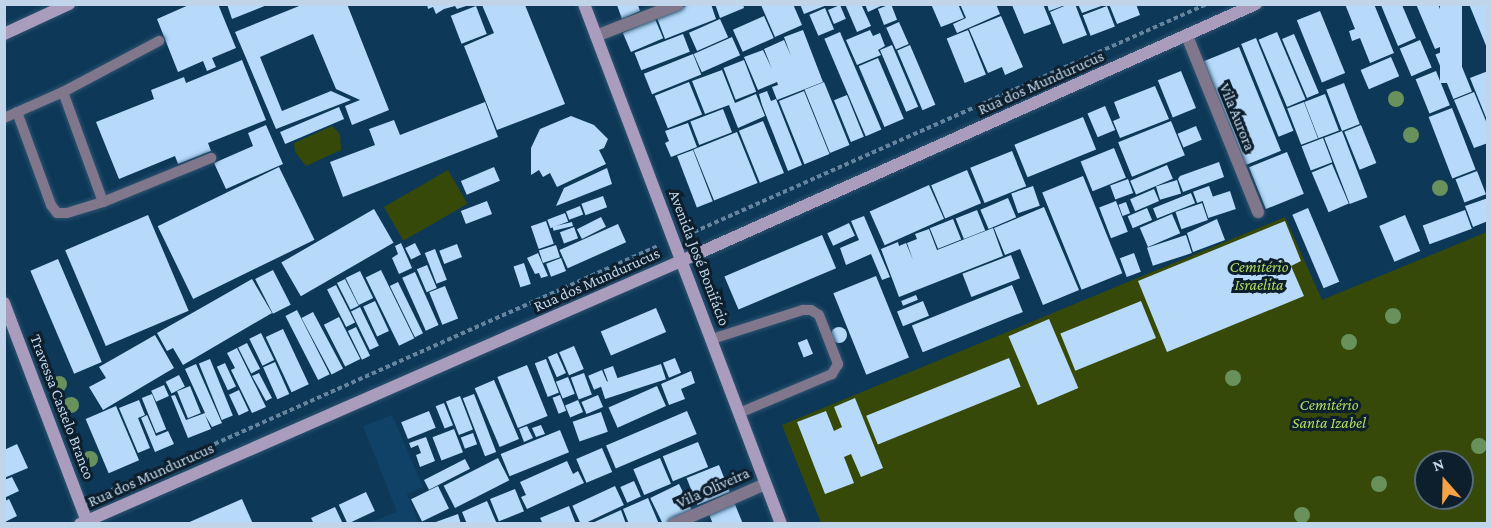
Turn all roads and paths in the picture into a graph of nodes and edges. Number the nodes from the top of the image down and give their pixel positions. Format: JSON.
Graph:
{"nodes":[{"id":1,"x":69,"y":4,"type":"edge"},
{"id":2,"x":584,"y":4,"type":"edge"},
{"id":3,"x":678,"y":4,"type":"edge"},
{"id":4,"x":1207,"y":4,"type":"edge"},
{"id":5,"x":1256,"y":4,"type":"edge"},
{"id":6,"x":4,"y":34,"type":"edge"},
{"id":7,"x":596,"y":36,"type":"junction"},
{"id":8,"x":1187,"y":36,"type":"junction"},
{"id":9,"x":159,"y":40,"type":"dead end"},
{"id":10,"x":63,"y":92,"type":"junction"},
{"id":11,"x":18,"y":111,"type":"junction"},
{"id":12,"x":4,"y":118,"type":"edge"},
{"id":13,"x":211,"y":158,"type":"dead end"},
{"id":14,"x":103,"y":202,"type":"junction"},
{"id":15,"x":1258,"y":212,"type":"dead end"},
{"id":16,"x":696,"y":231,"type":"dead end"},
{"id":17,"x":675,"y":240,"type":"junction"},
{"id":18,"x":683,"y":260,"type":"junction"},
{"id":19,"x":4,"y":303,"type":"edge"},
{"id":20,"x":712,"y":339,"type":"junction"},
{"id":21,"x":739,"y":413,"type":"junction"},
{"id":22,"x":765,"y":484,"type":"junction"},
{"id":23,"x":81,"y":503,"type":"junction"},
{"id":24,"x":85,"y":522,"type":"edge"},
{"id":25,"x":675,"y":524,"type":"edge"},
{"id":26,"x":781,"y":524,"type":"edge"}],
"edges":[{"from":1,"to":6,"type":"street"},
{"from":2,"to":7,"type":"street","name":"Avenida José Bonifácio"},
{"from":3,"to":7,"type":"street"},
{"from":4,"to":16,"type":"path"},
{"from":5,"to":8,"type":"street","name":"Rua dos Mundurucus"},
{"from":7,"to":17,"type":"street","name":"Avenida José Bonifácio"},
{"from":8,"to":15,"type":"street","name":"Vila Aurora"},
{"from":8,"to":18,"type":"street","name":"Rua dos Mundurucus"},
{"from":9,"to":10,"type":"lane"},
{"from":10,"to":11,"type":"lane"},
{"from":10,"to":14,"type":"lane"},
{"from":11,"to":12,"type":"lane"},
{"from":11,"to":14,"type":"lane"},
{"from":13,"to":14,"type":"lane"},
{"from":17,"to":18,"type":"street","name":"Avenida José Bonifácio"},
{"from":17,"to":23,"type":"path"},
{"from":18,"to":20,"type":"street","name":"Avenida José Bonifácio"},
{"from":18,"to":24,"type":"street","name":"Rua dos Mundurucus"},
{"from":19,"to":23,"type":"street","name":"Travessa Castelo Branco"},
{"from":20,"to":21,"type":"street","name":"Avenida José Bonifácio"},
{"from":20,"to":21,"type":"lane"},
{"from":21,"to":22,"type":"street","name":"Avenida José Bonifácio"},
{"from":22,"to":25,"type":"street","name":"Vila Oliveira"},
{"from":22,"to":26,"type":"street","name":"Avenida José Bonifácio"},
{"from":23,"to":24,"type":"street","name":"Travessa Castelo Branco"}]}
